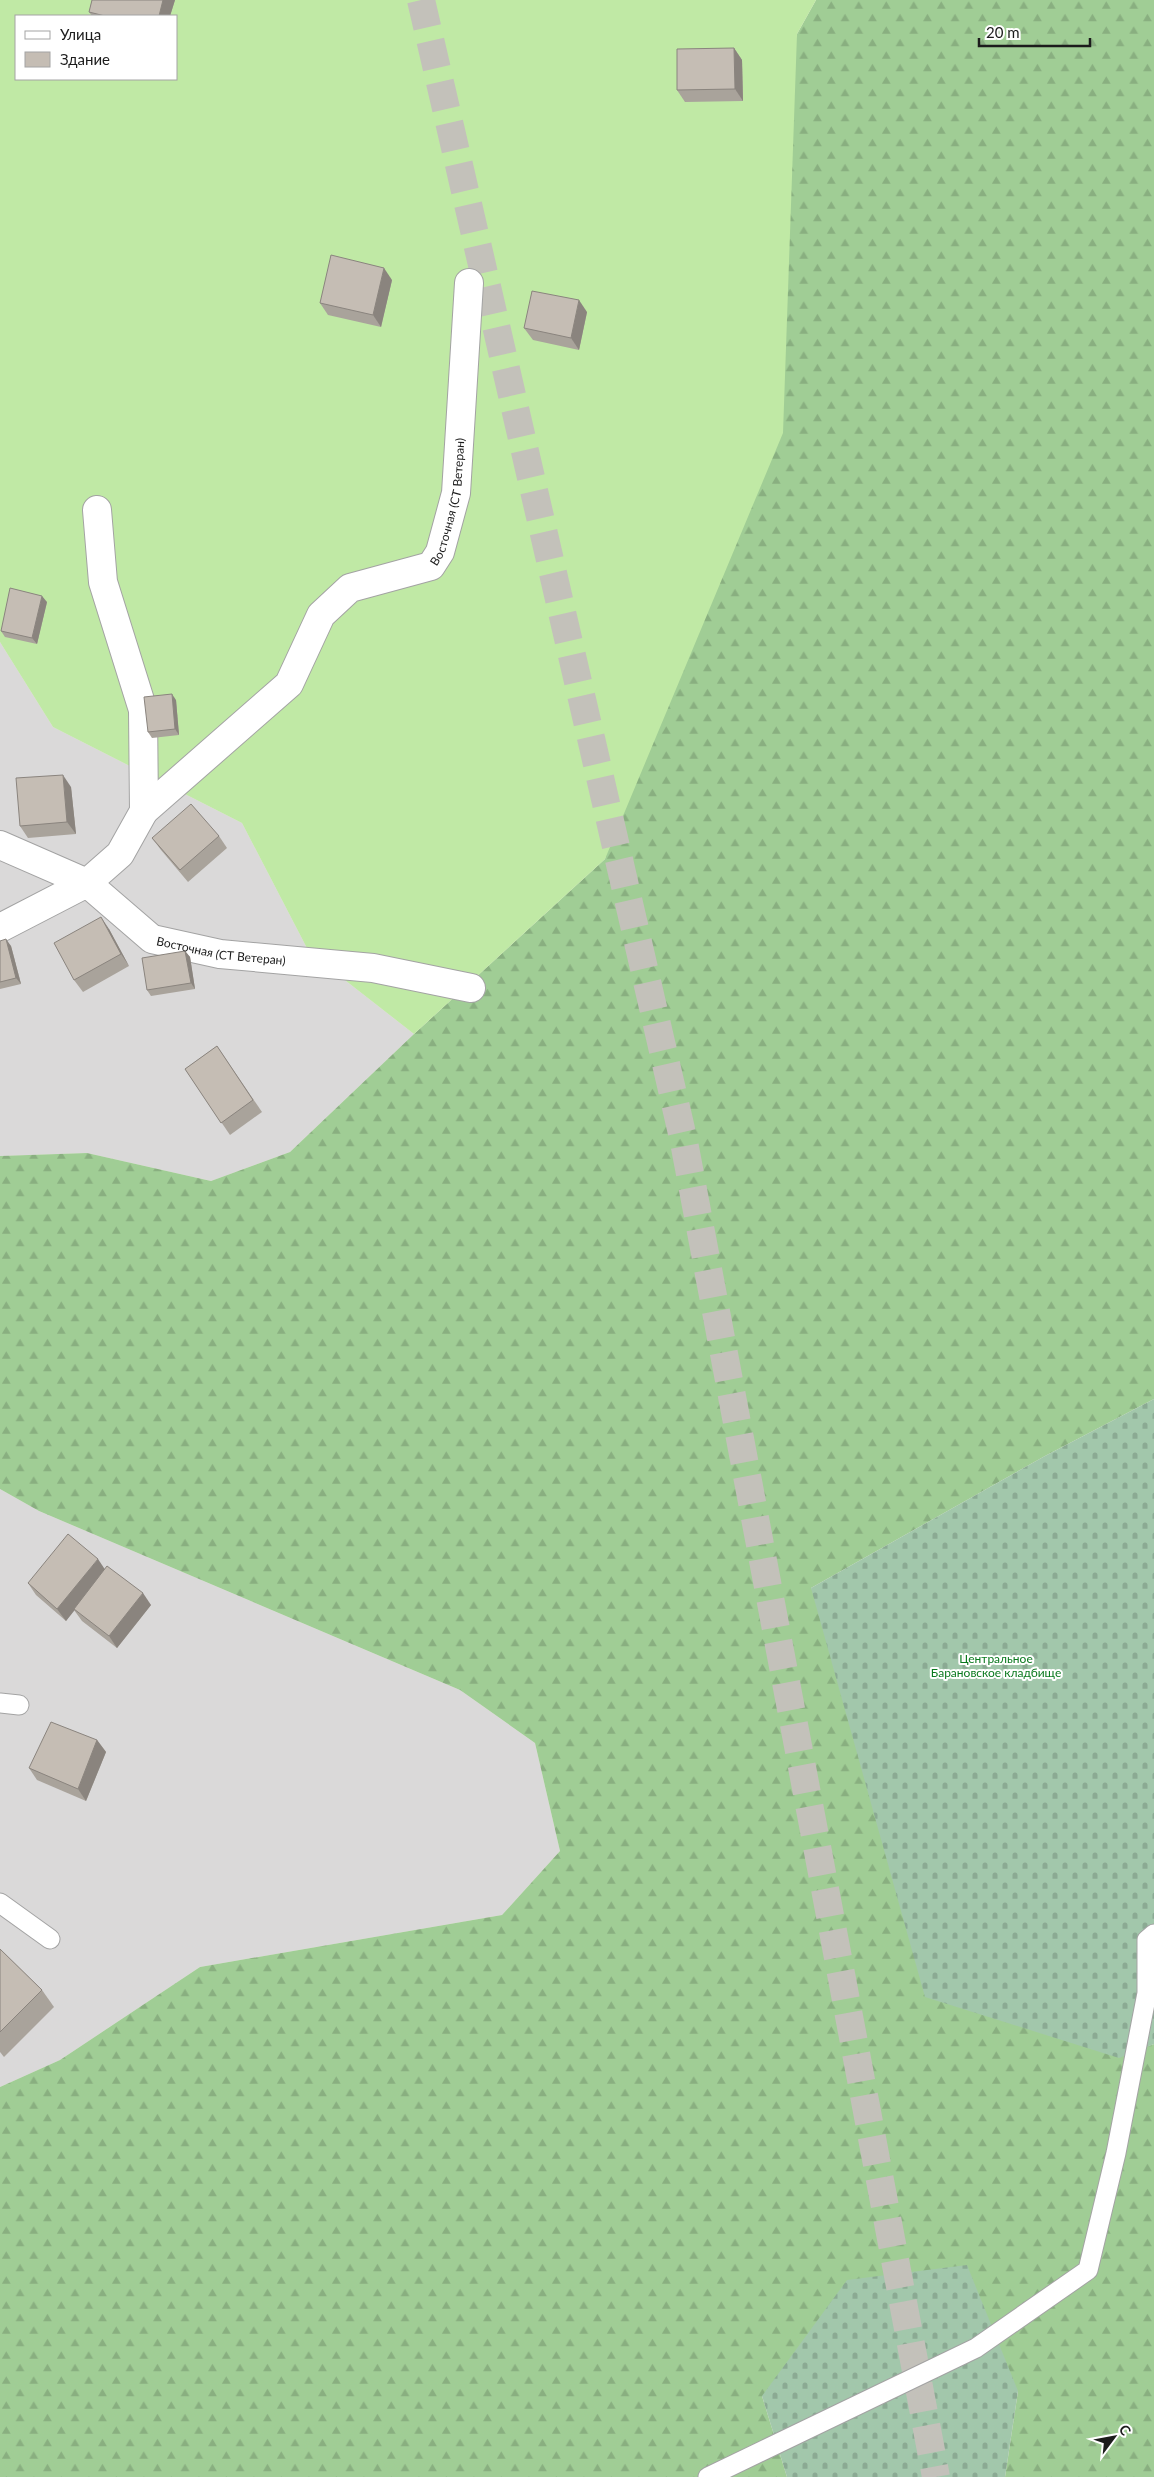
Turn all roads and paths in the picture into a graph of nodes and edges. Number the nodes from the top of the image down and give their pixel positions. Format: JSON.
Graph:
{"nodes":[{"id":1,"x":469,"y":283,"type":"dead end"},
{"id":2,"x":97,"y":510,"type":"dead end"},
{"id":3,"x":144,"y":811,"type":"junction"},
{"id":4,"x":0,"y":845,"type":"edge"},
{"id":5,"x":87,"y":883,"type":"junction"},
{"id":6,"x":0,"y":928,"type":"edge"},
{"id":7,"x":471,"y":988,"type":"dead end"},
{"id":8,"x":0,"y":1703,"type":"edge"},
{"id":9,"x":20,"y":1705,"type":"dead end"},
{"id":10,"x":0,"y":1903,"type":"edge"},
{"id":11,"x":1154,"y":1934,"type":"edge"},
{"id":12,"x":50,"y":1939,"type":"dead end"},
{"id":13,"x":708,"y":2477,"type":"edge"}],
"edges":[{"from":1,"to":3,"type":"street","name":"Восточная (СТ Ветеран)"},
{"from":2,"to":3,"type":"street"},
{"from":3,"to":5,"type":"street"},
{"from":4,"to":5,"type":"street","name":"Восточная (СТ Ветеран)"},
{"from":5,"to":6,"type":"street"},
{"from":5,"to":7,"type":"street","name":"Восточная (СТ Ветеран)"},
{"from":8,"to":9,"type":"lane"},
{"from":10,"to":12,"type":"lane"},
{"from":11,"to":13,"type":"lane"}]}
